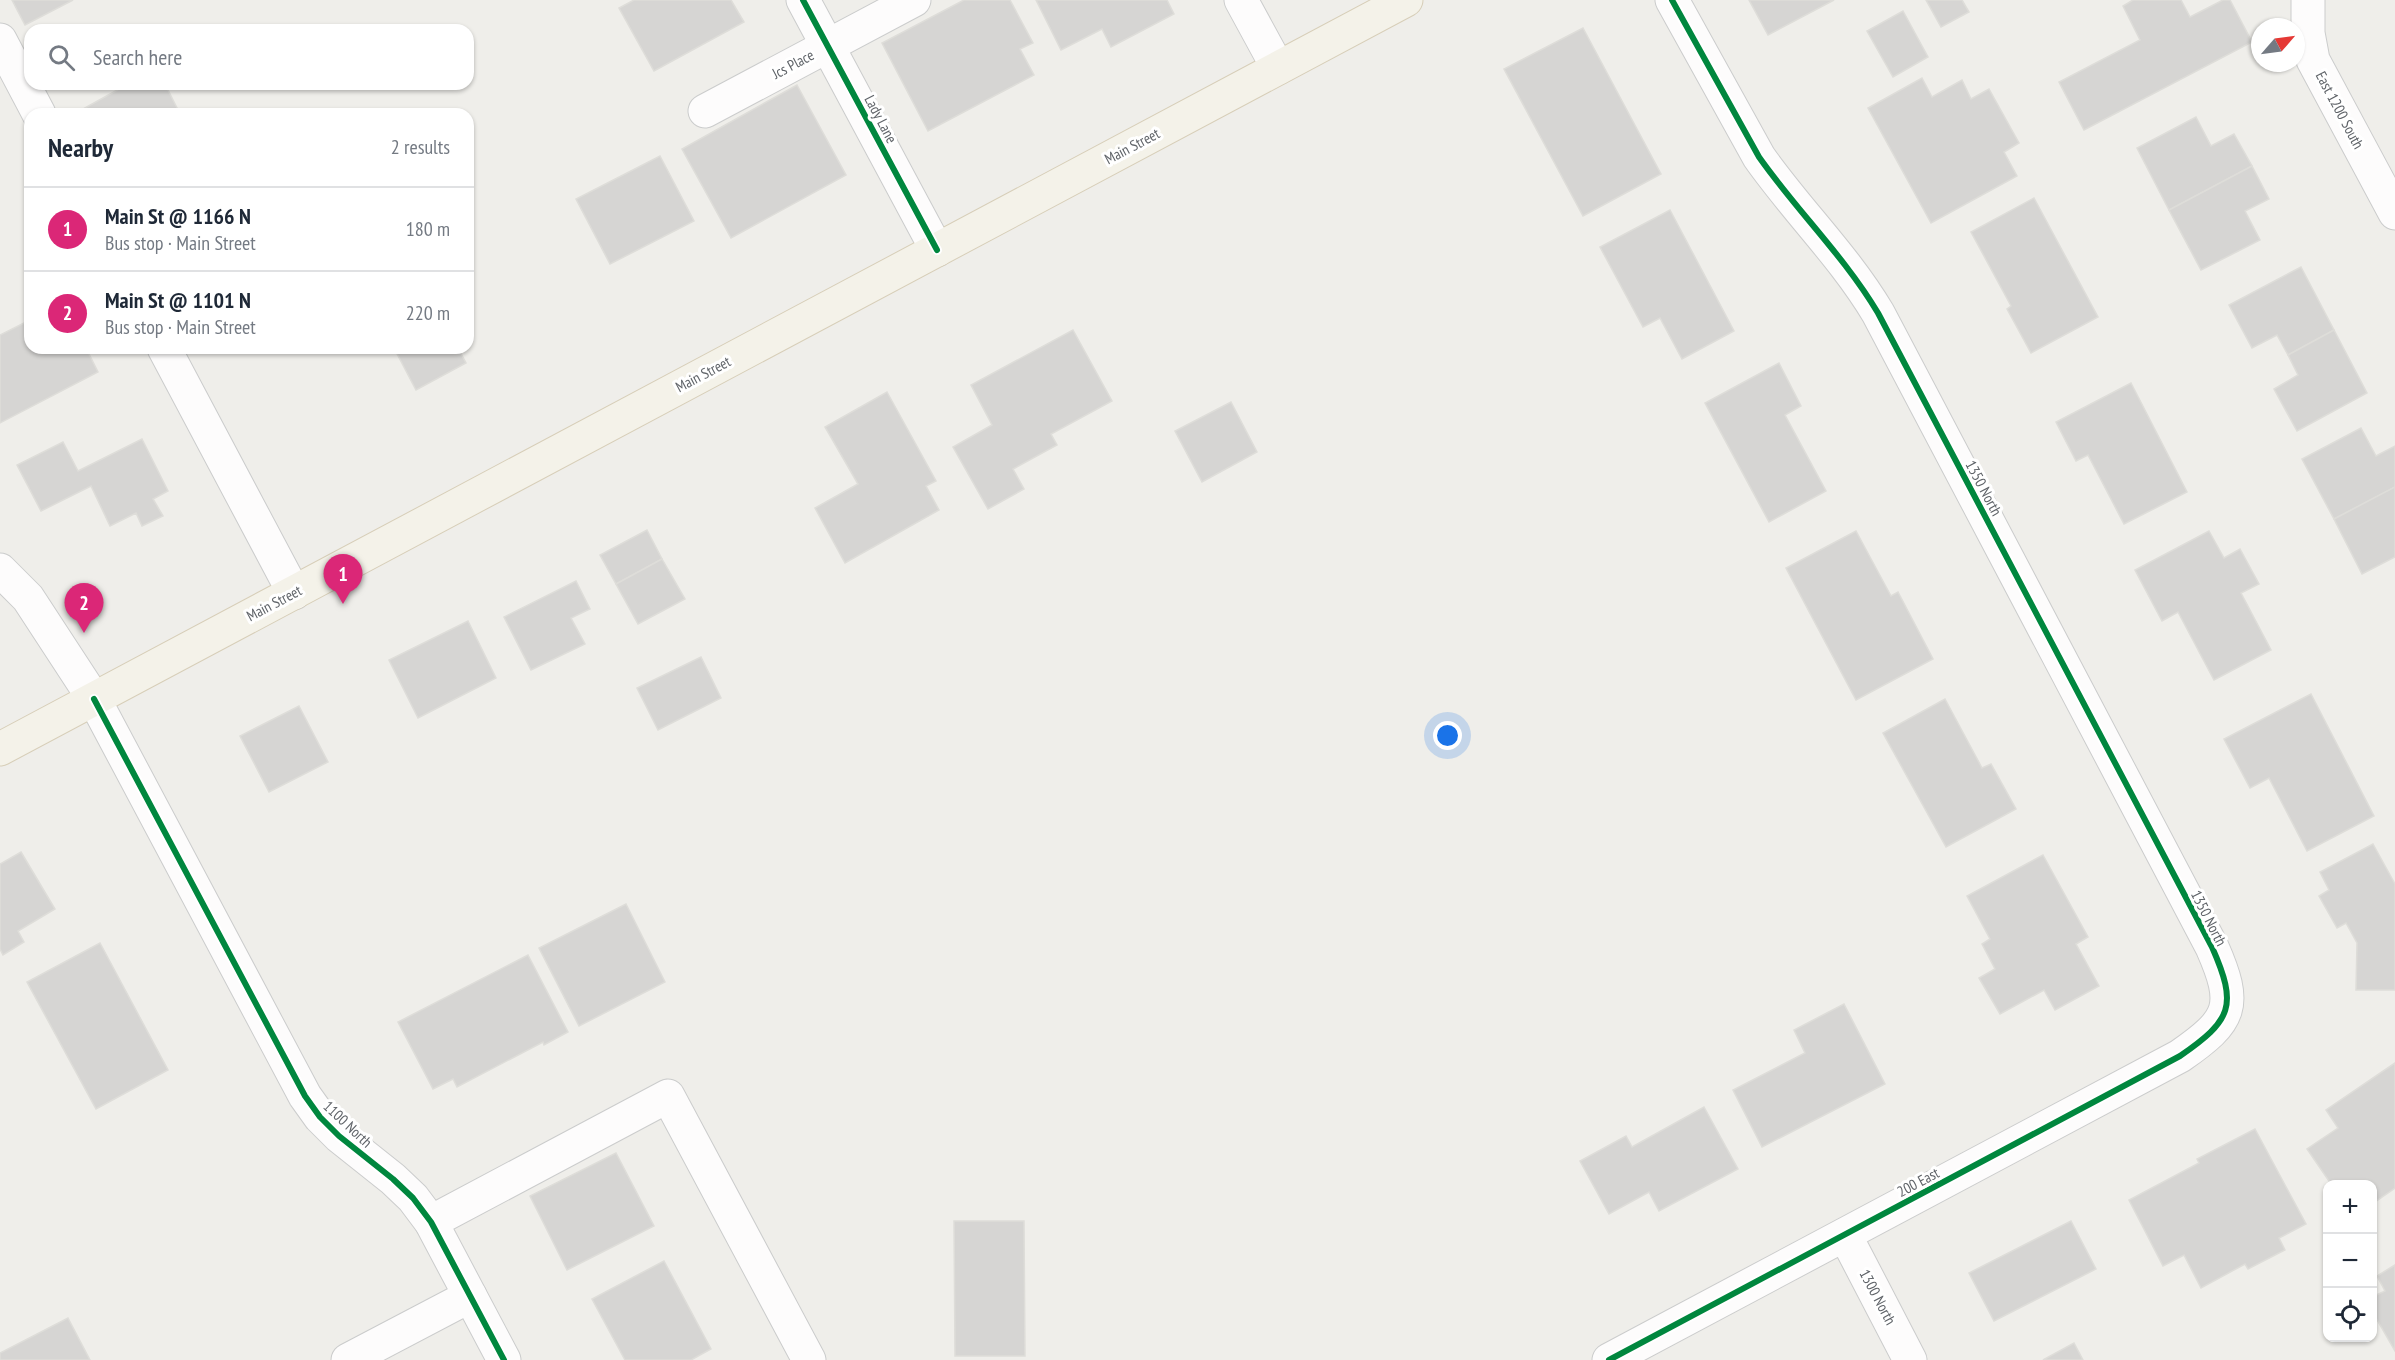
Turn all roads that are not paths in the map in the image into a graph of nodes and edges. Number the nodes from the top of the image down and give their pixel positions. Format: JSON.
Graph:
{"nodes":[{"id":1,"x":803,"y":0,"type":"edge"},
{"id":2,"x":914,"y":0,"type":"edge"},
{"id":3,"x":1241,"y":0,"type":"edge"},
{"id":4,"x":1406,"y":0,"type":"edge"},
{"id":5,"x":1672,"y":0,"type":"edge"},
{"id":6,"x":2308,"y":0,"type":"edge"},
{"id":7,"x":0,"y":40,"type":"edge"},
{"id":8,"x":828,"y":46,"type":"junction"},
{"id":9,"x":1278,"y":68,"type":"junction"},
{"id":10,"x":24,"y":86,"type":"edge"},
{"id":11,"x":26,"y":90,"type":"edge"},
{"id":12,"x":36,"y":108,"type":"edge"},
{"id":13,"x":705,"y":111,"type":"dead end"},
{"id":14,"x":2395,"y":213,"type":"edge"},
{"id":15,"x":937,"y":250,"type":"junction"},
{"id":16,"x":167,"y":354,"type":"edge"},
{"id":17,"x":0,"y":570,"type":"edge"},
{"id":18,"x":294,"y":593,"type":"junction"},
{"id":19,"x":94,"y":699,"type":"junction"},
{"id":20,"x":0,"y":749,"type":"edge"},
{"id":21,"x":2227,"y":1012,"type":"joint"},
{"id":22,"x":431,"y":1222,"type":"junction"},
{"id":23,"x":1845,"y":1235,"type":"junction"},
{"id":24,"x":470,"y":1296,"type":"junction"},
{"id":25,"x":348,"y":1360,"type":"edge"},
{"id":26,"x":504,"y":1360,"type":"edge"},
{"id":27,"x":809,"y":1360,"type":"edge"},
{"id":28,"x":1609,"y":1360,"type":"edge"},
{"id":29,"x":1910,"y":1360,"type":"edge"}],
"edges":[{"from":1,"to":8,"type":"street","name":"Lady Lane"},
{"from":2,"to":8,"type":"street","name":"Jcs Place"},
{"from":3,"to":9,"type":"street"},
{"from":4,"to":9,"type":"main road","name":"Main Street"},
{"from":5,"to":21,"type":"street","name":"1350 North"},
{"from":6,"to":14,"type":"street","name":"East 1200 South"},
{"from":7,"to":10,"type":"street"},
{"from":8,"to":13,"type":"street","name":"Jcs Place"},
{"from":8,"to":15,"type":"street","name":"Lady Lane"},
{"from":9,"to":15,"type":"main road","name":"Main Street"},
{"from":11,"to":12,"type":"street"},
{"from":15,"to":18,"type":"main road","name":"Main Street"},
{"from":16,"to":18,"type":"street"},
{"from":17,"to":19,"type":"street","name":"1100 North"},
{"from":18,"to":19,"type":"main road","name":"Main Street"},
{"from":19,"to":20,"type":"main road","name":"Main Street"},
{"from":19,"to":22,"type":"street","name":"1100 North"},
{"from":21,"to":23,"type":"street","name":"200 East"},
{"from":22,"to":24,"type":"street","name":"1100 North"},
{"from":22,"to":27,"type":"street"},
{"from":23,"to":28,"type":"street","name":"200 East"},
{"from":23,"to":29,"type":"street","name":"1300 North"},
{"from":24,"to":25,"type":"street"},
{"from":24,"to":26,"type":"street","name":"1100 North"}]}
